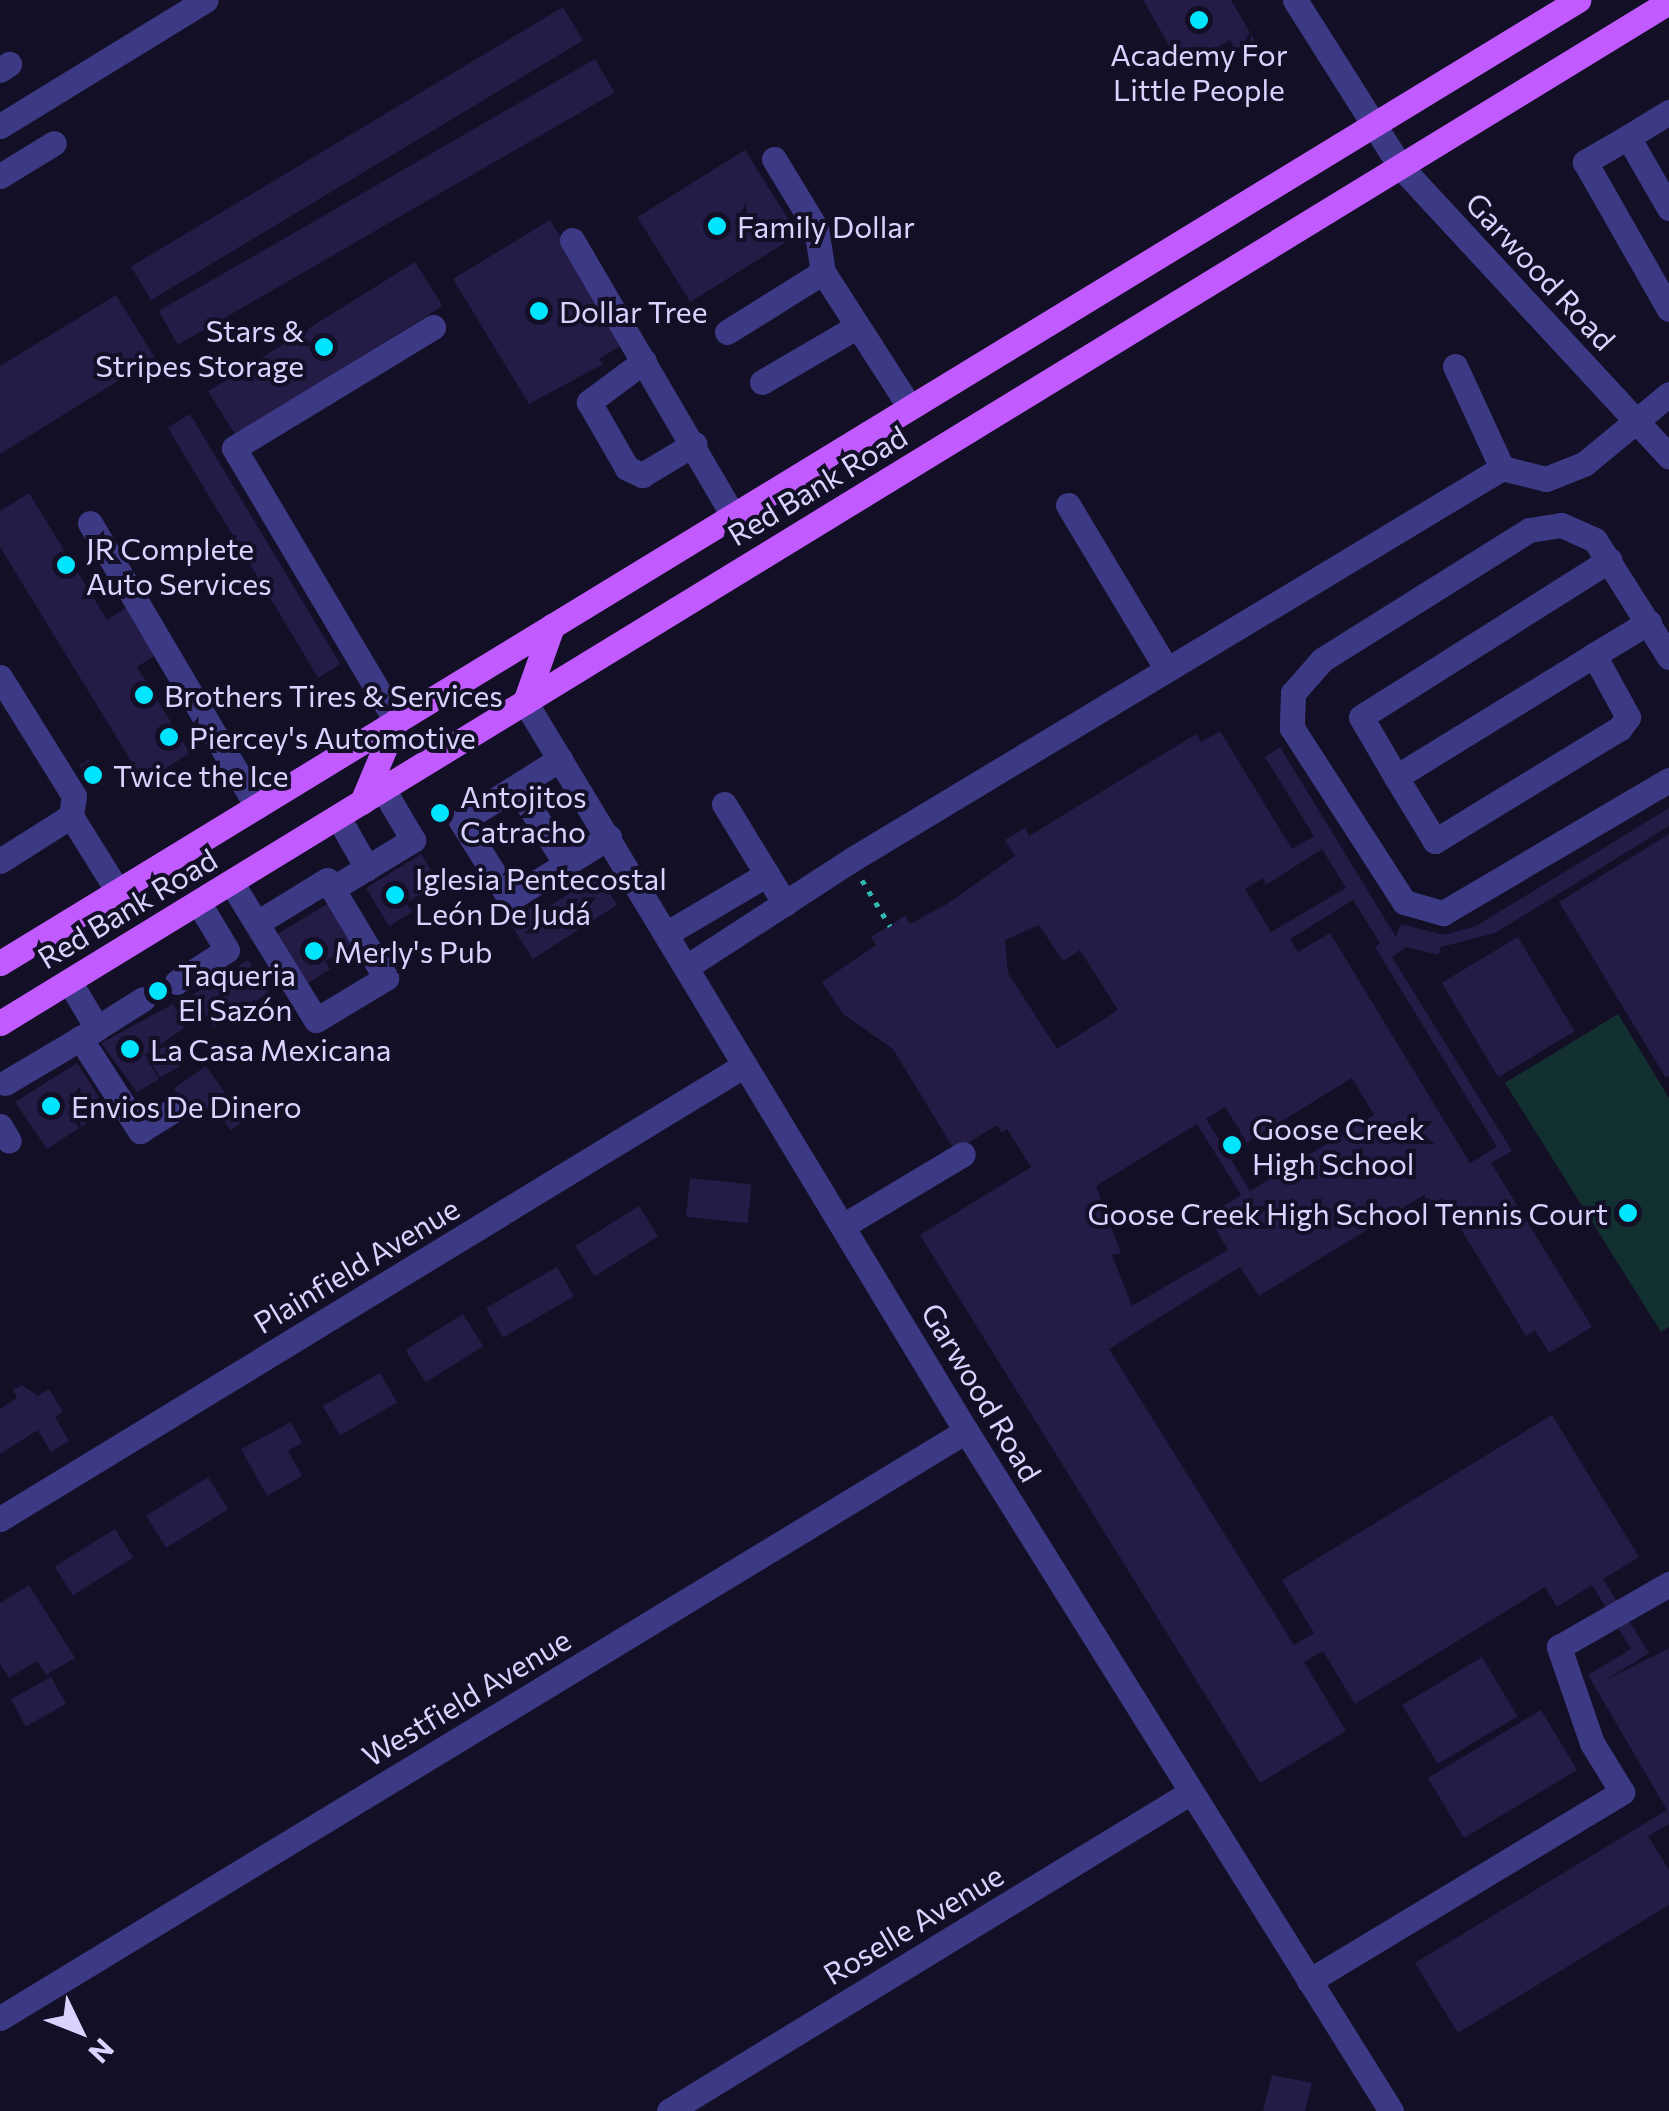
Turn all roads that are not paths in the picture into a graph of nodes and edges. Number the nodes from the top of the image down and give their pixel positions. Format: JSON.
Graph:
{"nodes":[{"id":1,"x":206,"y":0,"type":"edge"},
{"id":2,"x":1295,"y":0,"type":"edge"},
{"id":3,"x":1578,"y":0,"type":"edge"},
{"id":4,"x":1669,"y":2,"type":"edge"},
{"id":5,"x":1669,"y":112,"type":"edge"},
{"id":6,"x":1370,"y":125,"type":"junction"},
{"id":7,"x":0,"y":126,"type":"edge"},
{"id":8,"x":1628,"y":137,"type":"junction"},
{"id":9,"x":54,"y":142,"type":"dead end"},
{"id":10,"x":774,"y":159,"type":"dead end"},
{"id":11,"x":1400,"y":166,"type":"junction"},
{"id":12,"x":2,"y":169,"type":"edge"},
{"id":13,"x":1669,"y":208,"type":"edge"},
{"id":14,"x":572,"y":240,"type":"dead end"},
{"id":15,"x":823,"y":272,"type":"junction"},
{"id":16,"x":1669,"y":309,"type":"edge"},
{"id":17,"x":432,"y":327,"type":"dead end"},
{"id":18,"x":856,"y":327,"type":"junction"},
{"id":19,"x":728,"y":332,"type":"dead end"},
{"id":20,"x":644,"y":361,"type":"junction"},
{"id":21,"x":1454,"y":366,"type":"dead end"},
{"id":22,"x":762,"y":382,"type":"dead end"},
{"id":23,"x":1669,"y":394,"type":"edge"},
{"id":24,"x":909,"y":406,"type":"junction"},
{"id":25,"x":1634,"y":418,"type":"junction"},
{"id":26,"x":694,"y":444,"type":"junction"},
{"id":27,"x":1669,"y":457,"type":"edge"},
{"id":28,"x":1502,"y":468,"type":"junction"},
{"id":29,"x":1068,"y":506,"type":"dead end"},
{"id":30,"x":733,"y":516,"type":"junction"},
{"id":31,"x":90,"y":522,"type":"dead end"},
{"id":32,"x":1609,"y":560,"type":"junction"},
{"id":33,"x":1649,"y":622,"type":"junction"},
{"id":34,"x":552,"y":626,"type":"junction"},
{"id":35,"x":1594,"y":655,"type":"junction"},
{"id":36,"x":1669,"y":657,"type":"edge"},
{"id":37,"x":1166,"y":668,"type":"junction"},
{"id":38,"x":0,"y":677,"type":"edge"},
{"id":39,"x":525,"y":702,"type":"junction"},
{"id":40,"x":396,"y":721,"type":"junction"},
{"id":41,"x":560,"y":759,"type":"junction"},
{"id":42,"x":1396,"y":776,"type":"junction"},
{"id":43,"x":1669,"y":780,"type":"edge"},
{"id":44,"x":517,"y":786,"type":"junction"},
{"id":45,"x":373,"y":795,"type":"junction"},
{"id":46,"x":724,"y":804,"type":"dead end"},
{"id":47,"x":258,"y":807,"type":"junction"},
{"id":48,"x":71,"y":816,"type":"junction"},
{"id":49,"x":338,"y":817,"type":"junction"},
{"id":50,"x":609,"y":837,"type":"junction"},
{"id":51,"x":0,"y":860,"type":"edge"},
{"id":52,"x":566,"y":864,"type":"junction"},
{"id":53,"x":367,"y":868,"type":"junction"},
{"id":54,"x":767,"y":874,"type":"junction"},
{"id":55,"x":231,"y":882,"type":"junction"},
{"id":56,"x":332,"y":889,"type":"junction"},
{"id":57,"x":117,"y":890,"type":"junction"},
{"id":58,"x":198,"y":902,"type":"junction"},
{"id":59,"x":785,"y":904,"type":"junction"},
{"id":60,"x":669,"y":932,"type":"junction"},
{"id":61,"x":242,"y":938,"type":"junction"},
{"id":62,"x":0,"y":962,"type":"edge"},
{"id":63,"x":688,"y":966,"type":"junction"},
{"id":64,"x":69,"y":981,"type":"junction"},
{"id":65,"x":177,"y":982,"type":"dead end"},
{"id":66,"x":143,"y":999,"type":"dead end"},
{"id":67,"x":0,"y":1023,"type":"edge"},
{"id":68,"x":89,"y":1033,"type":"junction"},
{"id":69,"x":745,"y":1065,"type":"junction"},
{"id":70,"x":5,"y":1084,"type":"dead end"},
{"id":71,"x":170,"y":1112,"type":"dead end"},
{"id":72,"x":963,"y":1154,"type":"dead end"},
{"id":73,"x":846,"y":1224,"type":"junction"},
{"id":74,"x":966,"y":1431,"type":"junction"},
{"id":75,"x":0,"y":1519,"type":"edge"},
{"id":76,"x":1669,"y":1584,"type":"edge"},
{"id":77,"x":1191,"y":1792,"type":"junction"},
{"id":78,"x":1310,"y":1981,"type":"junction"},
{"id":79,"x":0,"y":2018,"type":"edge"},
{"id":80,"x":670,"y":2111,"type":"edge"},
{"id":81,"x":1391,"y":2111,"type":"edge"}],
"edges":[{"from":1,"to":7,"type":"street"},
{"from":2,"to":6,"type":"street","name":"Garwood Road"},
{"from":3,"to":6,"type":"main road","name":"Red Bank Road"},
{"from":4,"to":11,"type":"main road","name":"Red Bank Road"},
{"from":5,"to":8,"type":"street"},
{"from":6,"to":11,"type":"street","name":"Garwood Road"},
{"from":6,"to":24,"type":"main road","name":"Red Bank Road"},
{"from":8,"to":13,"type":"street"},
{"from":8,"to":16,"type":"street"},
{"from":9,"to":12,"type":"street"},
{"from":10,"to":15,"type":"street"},
{"from":11,"to":25,"type":"street","name":"Garwood Road"},
{"from":11,"to":39,"type":"main road","name":"Red Bank Road"},
{"from":14,"to":20,"type":"street"},
{"from":15,"to":18,"type":"street"},
{"from":15,"to":19,"type":"street"},
{"from":17,"to":40,"type":"street"},
{"from":18,"to":22,"type":"street"},
{"from":18,"to":24,"type":"street"},
{"from":20,"to":26,"type":"street"},
{"from":20,"to":26,"type":"street"},
{"from":21,"to":28,"type":"street"},
{"from":23,"to":25,"type":"street"},
{"from":24,"to":30,"type":"main road","name":"Red Bank Road"},
{"from":25,"to":27,"type":"street","name":"Garwood Road"},
{"from":25,"to":28,"type":"street"},
{"from":26,"to":30,"type":"street"},
{"from":28,"to":37,"type":"street"},
{"from":29,"to":37,"type":"street"},
{"from":30,"to":34,"type":"main road","name":"Red Bank Road"},
{"from":31,"to":47,"type":"street"},
{"from":32,"to":33,"type":"street"},
{"from":32,"to":42,"type":"street"},
{"from":32,"to":43,"type":"street"},
{"from":33,"to":35,"type":"street"},
{"from":33,"to":36,"type":"street"},
{"from":34,"to":39,"type":"main road"},
{"from":34,"to":40,"type":"main road","name":"Red Bank Road"},
{"from":35,"to":42,"type":"street"},
{"from":35,"to":42,"type":"street"},
{"from":37,"to":59,"type":"street"},
{"from":38,"to":48,"type":"street"},
{"from":39,"to":41,"type":"street","name":"Garwood Road"},
{"from":39,"to":45,"type":"main road","name":"Red Bank Road"},
{"from":40,"to":45,"type":"main road"},
{"from":40,"to":47,"type":"main road","name":"Red Bank Road"},
{"from":41,"to":44,"type":"street"},
{"from":41,"to":50,"type":"street","name":"Garwood Road"},
{"from":44,"to":52,"type":"street"},
{"from":44,"to":52,"type":"street"},
{"from":45,"to":49,"type":"main road","name":"Red Bank Road"},
{"from":45,"to":53,"type":"street"},
{"from":46,"to":54,"type":"street"},
{"from":47,"to":57,"type":"main road","name":"Red Bank Road"},
{"from":48,"to":51,"type":"street"},
{"from":48,"to":57,"type":"street"},
{"from":49,"to":53,"type":"street"},
{"from":49,"to":55,"type":"main road","name":"Red Bank Road"},
{"from":50,"to":52,"type":"street"},
{"from":50,"to":60,"type":"street","name":"Garwood Road"},
{"from":53,"to":56,"type":"street"},
{"from":54,"to":59,"type":"street"},
{"from":54,"to":60,"type":"street"},
{"from":55,"to":58,"type":"main road","name":"Red Bank Road"},
{"from":55,"to":61,"type":"street"},
{"from":56,"to":61,"type":"street"},
{"from":56,"to":61,"type":"street"},
{"from":57,"to":62,"type":"main road","name":"Red Bank Road"},
{"from":58,"to":61,"type":"street"},
{"from":58,"to":64,"type":"main road","name":"Red Bank Road"},
{"from":59,"to":63,"type":"street"},
{"from":60,"to":63,"type":"street","name":"Garwood Road"},
{"from":61,"to":65,"type":"street"},
{"from":63,"to":69,"type":"street","name":"Garwood Road"},
{"from":64,"to":67,"type":"main road","name":"Red Bank Road"},
{"from":64,"to":68,"type":"street"},
{"from":66,"to":68,"type":"street"},
{"from":68,"to":70,"type":"street"},
{"from":68,"to":71,"type":"street"},
{"from":69,"to":73,"type":"street","name":"Garwood Road"},
{"from":69,"to":75,"type":"street","name":"Plainfield Avenue"},
{"from":72,"to":73,"type":"street"},
{"from":73,"to":74,"type":"street","name":"Garwood Road"},
{"from":74,"to":77,"type":"street","name":"Garwood Road"},
{"from":74,"to":79,"type":"street","name":"Westfield Avenue"},
{"from":76,"to":78,"type":"street"},
{"from":77,"to":78,"type":"street","name":"Garwood Road"},
{"from":77,"to":80,"type":"street","name":"Roselle Avenue"},
{"from":78,"to":81,"type":"street","name":"Garwood Road"}]}
